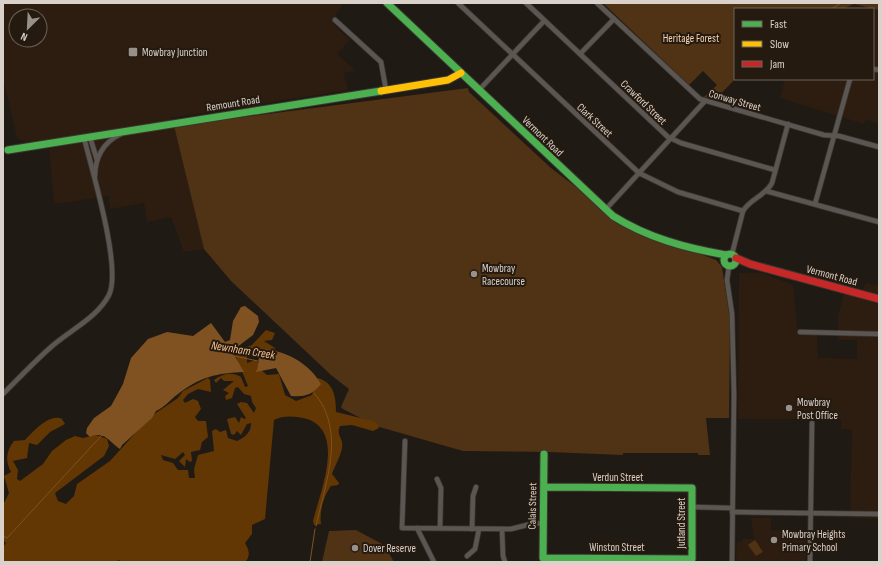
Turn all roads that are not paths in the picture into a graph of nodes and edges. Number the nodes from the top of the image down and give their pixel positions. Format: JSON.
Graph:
{"nodes":[{"id":1,"x":387,"y":3,"type":"edge"},
{"id":2,"x":458,"y":3,"type":"edge"},
{"id":3,"x":526,"y":3,"type":"edge"},
{"id":4,"x":597,"y":3,"type":"edge"},
{"id":5,"x":614,"y":18,"type":"junction"},
{"id":6,"x":335,"y":20,"type":"dead end"},
{"id":7,"x":544,"y":21,"type":"junction"},
{"id":8,"x":513,"y":54,"type":"junction"},
{"id":9,"x":580,"y":54,"type":"junction"},
{"id":10,"x":461,"y":73,"type":"junction"},
{"id":11,"x":850,"y":80,"type":"edge"},
{"id":12,"x":386,"y":90,"type":"junction"},
{"id":13,"x":479,"y":90,"type":"junction"},
{"id":14,"x":705,"y":101,"type":"junction"},
{"id":15,"x":788,"y":124,"type":"junction"},
{"id":16,"x":130,"y":130,"type":"junction"},
{"id":17,"x":834,"y":136,"type":"junction"},
{"id":18,"x":87,"y":137,"type":"junction"},
{"id":19,"x":671,"y":139,"type":"junction"},
{"id":20,"x":879,"y":147,"type":"edge"},
{"id":21,"x":8,"y":150,"type":"dead end"},
{"id":22,"x":96,"y":159,"type":"junction"},
{"id":23,"x":89,"y":160,"type":"junction"},
{"id":24,"x":775,"y":170,"type":"junction"},
{"id":25,"x":639,"y":173,"type":"junction"},
{"id":26,"x":95,"y":184,"type":"junction"},
{"id":27,"x":766,"y":191,"type":"junction"},
{"id":28,"x":815,"y":204,"type":"junction"},
{"id":29,"x":606,"y":209,"type":"junction"},
{"id":30,"x":743,"y":211,"type":"junction"},
{"id":31,"x":879,"y":222,"type":"edge"},
{"id":32,"x":730,"y":260,"type":"junction"},
{"id":33,"x":864,"y":295,"type":"junction"},
{"id":34,"x":879,"y":295,"type":"edge"},
{"id":35,"x":879,"y":299,"type":"edge"},
{"id":36,"x":800,"y":332,"type":"dead end"},
{"id":37,"x":879,"y":334,"type":"edge"},
{"id":38,"x":3,"y":394,"type":"edge"},
{"id":39,"x":812,"y":422,"type":"dead end"},
{"id":40,"x":404,"y":441,"type":"dead end"},
{"id":41,"x":544,"y":454,"type":"dead end"},
{"id":42,"x":437,"y":479,"type":"dead end"},
{"id":43,"x":476,"y":486,"type":"dead end"},
{"id":44,"x":544,"y":487,"type":"junction"},
{"id":45,"x":692,"y":488,"type":"joint"},
{"id":46,"x":692,"y":507,"type":"junction"},
{"id":47,"x":732,"y":510,"type":"junction"},
{"id":48,"x":811,"y":513,"type":"junction"},
{"id":49,"x":879,"y":514,"type":"edge"},
{"id":50,"x":543,"y":523,"type":"junction"},
{"id":51,"x":416,"y":528,"type":"junction"},
{"id":52,"x":440,"y":528,"type":"junction"},
{"id":53,"x":472,"y":528,"type":"junction"},
{"id":54,"x":479,"y":529,"type":"junction"},
{"id":55,"x":502,"y":529,"type":"junction"},
{"id":56,"x":467,"y":556,"type":"dead end"},
{"id":57,"x":543,"y":558,"type":"joint"},
{"id":58,"x":692,"y":559,"type":"joint"},
{"id":59,"x":434,"y":562,"type":"edge"},
{"id":60,"x":505,"y":562,"type":"edge"},
{"id":61,"x":732,"y":562,"type":"edge"},
{"id":62,"x":810,"y":562,"type":"edge"}],
"edges":[{"from":1,"to":10,"type":"street","name":"Vermont Road"},
{"from":2,"to":8,"type":"street","name":"Clark Street"},
{"from":3,"to":7,"type":"street","name":"Crawford Street"},
{"from":4,"to":5,"type":"street","name":"Conway Street"},
{"from":5,"to":9,"type":"street"},
{"from":5,"to":14,"type":"street","name":"Conway Street"},
{"from":6,"to":12,"type":"street"},
{"from":7,"to":8,"type":"street"},
{"from":7,"to":9,"type":"street","name":"Crawford Street"},
{"from":8,"to":13,"type":"street"},
{"from":8,"to":25,"type":"street","name":"Clark Street"},
{"from":9,"to":19,"type":"street","name":"Crawford Street"},
{"from":10,"to":12,"type":"street","name":"Remount Road"},
{"from":10,"to":13,"type":"street","name":"Vermont Road"},
{"from":11,"to":17,"type":"street"},
{"from":12,"to":16,"type":"street","name":"Remount Road"},
{"from":13,"to":29,"type":"street","name":"Vermont Road"},
{"from":14,"to":15,"type":"street","name":"Conway Street"},
{"from":14,"to":19,"type":"street"},
{"from":15,"to":17,"type":"street","name":"Conway Street"},
{"from":15,"to":24,"type":"street"},
{"from":16,"to":18,"type":"street","name":"Remount Road"},
{"from":16,"to":22,"type":"street"},
{"from":17,"to":20,"type":"street","name":"Conway Street"},
{"from":17,"to":28,"type":"street"},
{"from":18,"to":21,"type":"street","name":"Remount Road"},
{"from":18,"to":22,"type":"street"},
{"from":18,"to":23,"type":"street"},
{"from":19,"to":24,"type":"street","name":"Crawford Street"},
{"from":19,"to":25,"type":"street"},
{"from":22,"to":23,"type":"street"},
{"from":22,"to":26,"type":"street"},
{"from":23,"to":26,"type":"street"},
{"from":24,"to":27,"type":"street"},
{"from":25,"to":29,"type":"street"},
{"from":25,"to":30,"type":"street","name":"Clark Street"},
{"from":26,"to":38,"type":"street"},
{"from":27,"to":28,"type":"street"},
{"from":27,"to":30,"type":"street"},
{"from":28,"to":31,"type":"street"},
{"from":29,"to":32,"type":"street","name":"Vermont Road"},
{"from":30,"to":32,"type":"street"},
{"from":32,"to":33,"type":"street","name":"Vermont Road"},
{"from":32,"to":47,"type":"street"},
{"from":33,"to":34,"type":"street"},
{"from":33,"to":35,"type":"street","name":"Vermont Road"},
{"from":36,"to":37,"type":"street"},
{"from":39,"to":48,"type":"street"},
{"from":40,"to":51,"type":"street"},
{"from":41,"to":44,"type":"street","name":"Calais Street"},
{"from":42,"to":52,"type":"street"},
{"from":43,"to":53,"type":"street"},
{"from":44,"to":45,"type":"street","name":"Verdun Street"},
{"from":44,"to":50,"type":"street","name":"Calais Street"},
{"from":45,"to":46,"type":"street","name":"Jutland Street"},
{"from":46,"to":47,"type":"street"},
{"from":46,"to":58,"type":"street","name":"Jutland Street"},
{"from":47,"to":48,"type":"street"},
{"from":47,"to":61,"type":"street"},
{"from":48,"to":49,"type":"street"},
{"from":48,"to":62,"type":"street"},
{"from":50,"to":55,"type":"street"},
{"from":50,"to":57,"type":"street","name":"Calais Street"},
{"from":51,"to":52,"type":"street"},
{"from":51,"to":59,"type":"street"},
{"from":52,"to":53,"type":"street"},
{"from":53,"to":54,"type":"street"},
{"from":54,"to":55,"type":"street"},
{"from":54,"to":56,"type":"street"},
{"from":55,"to":60,"type":"street"},
{"from":57,"to":58,"type":"street","name":"Winston Street"}]}
